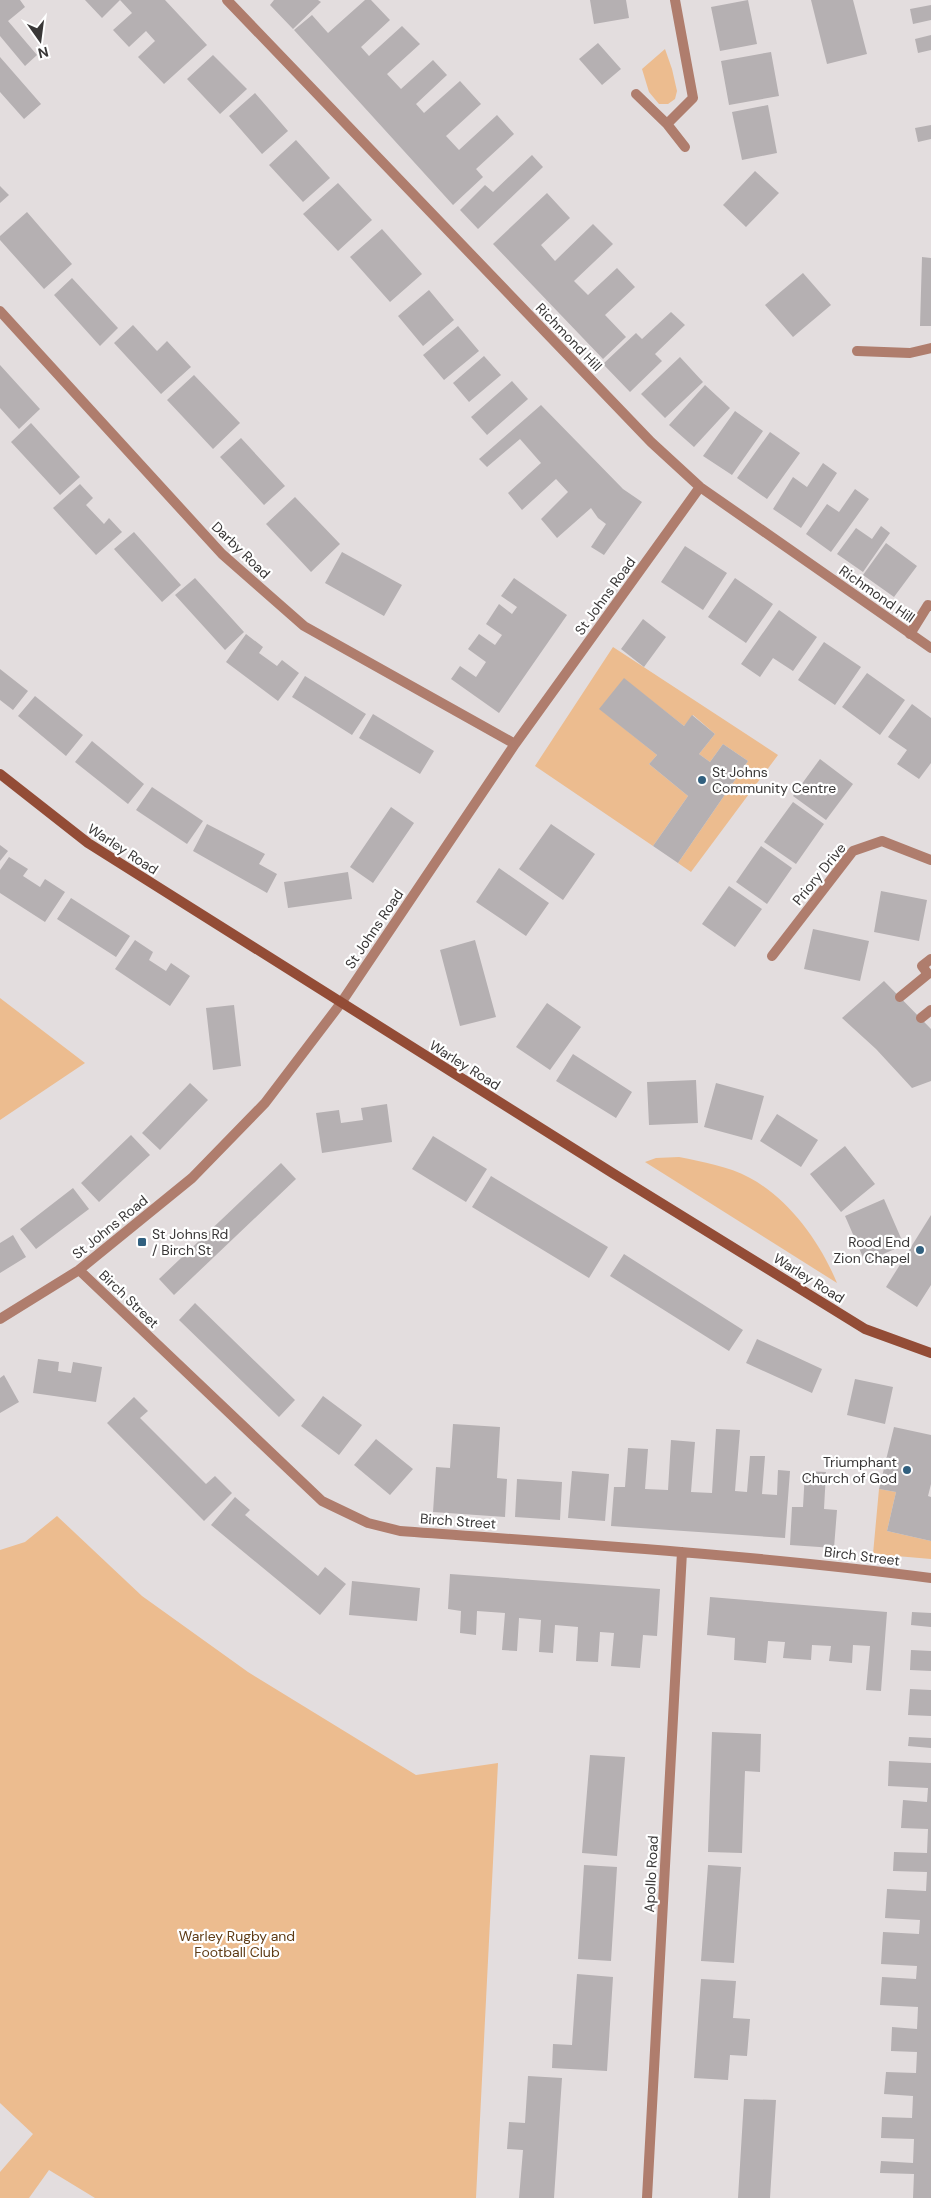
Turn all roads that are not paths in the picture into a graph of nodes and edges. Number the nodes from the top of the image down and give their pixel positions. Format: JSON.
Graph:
{"nodes":[{"id":1,"x":227,"y":0,"type":"edge"},
{"id":2,"x":675,"y":0,"type":"edge"},
{"id":3,"x":636,"y":94,"type":"dead end"},
{"id":4,"x":666,"y":124,"type":"junction"},
{"id":5,"x":685,"y":148,"type":"dead end"},
{"id":6,"x":0,"y":311,"type":"edge"},
{"id":7,"x":931,"y":348,"type":"edge"},
{"id":8,"x":857,"y":351,"type":"dead end"},
{"id":9,"x":700,"y":487,"type":"junction"},
{"id":10,"x":931,"y":606,"type":"edge"},
{"id":11,"x":910,"y":634,"type":"junction"},
{"id":12,"x":931,"y":648,"type":"edge"},
{"id":13,"x":515,"y":744,"type":"junction"},
{"id":14,"x":0,"y":774,"type":"edge"},
{"id":15,"x":931,"y":860,"type":"edge"},
{"id":16,"x":772,"y":956,"type":"dead end"},
{"id":17,"x":931,"y":959,"type":"edge"},
{"id":18,"x":930,"y":975,"type":"edge"},
{"id":19,"x":900,"y":997,"type":"dead end"},
{"id":20,"x":341,"y":1003,"type":"junction"},
{"id":21,"x":931,"y":1010,"type":"edge"},
{"id":22,"x":921,"y":1018,"type":"dead end"},
{"id":23,"x":79,"y":1270,"type":"junction"},
{"id":24,"x":0,"y":1319,"type":"edge"},
{"id":25,"x":931,"y":1353,"type":"edge"},
{"id":26,"x":682,"y":1552,"type":"junction"},
{"id":27,"x":931,"y":1578,"type":"edge"},
{"id":28,"x":647,"y":2198,"type":"edge"}],
"edges":[{"from":1,"to":9,"type":"street","name":"Richmond Hill"},
{"from":2,"to":4,"type":"street"},
{"from":3,"to":4,"type":"street"},
{"from":4,"to":5,"type":"street"},
{"from":6,"to":13,"type":"street","name":"Darby Road"},
{"from":7,"to":8,"type":"street"},
{"from":9,"to":11,"type":"street","name":"Richmond Hill"},
{"from":9,"to":13,"type":"street","name":"St Johns Road"},
{"from":10,"to":11,"type":"street"},
{"from":11,"to":12,"type":"street","name":"Richmond Hill"},
{"from":13,"to":20,"type":"street","name":"St Johns Road"},
{"from":14,"to":20,"type":"street","name":"Warley Road"},
{"from":15,"to":16,"type":"street","name":"Priory Drive"},
{"from":17,"to":18,"type":"street"},
{"from":18,"to":19,"type":"street"},
{"from":20,"to":23,"type":"street","name":"St Johns Road"},
{"from":20,"to":25,"type":"street","name":"Warley Road"},
{"from":21,"to":22,"type":"street"},
{"from":23,"to":24,"type":"street","name":"St Johns Road"},
{"from":23,"to":26,"type":"street","name":"Birch Street"},
{"from":26,"to":27,"type":"street","name":"Birch Street"},
{"from":26,"to":28,"type":"street","name":"Apollo Road"}]}
